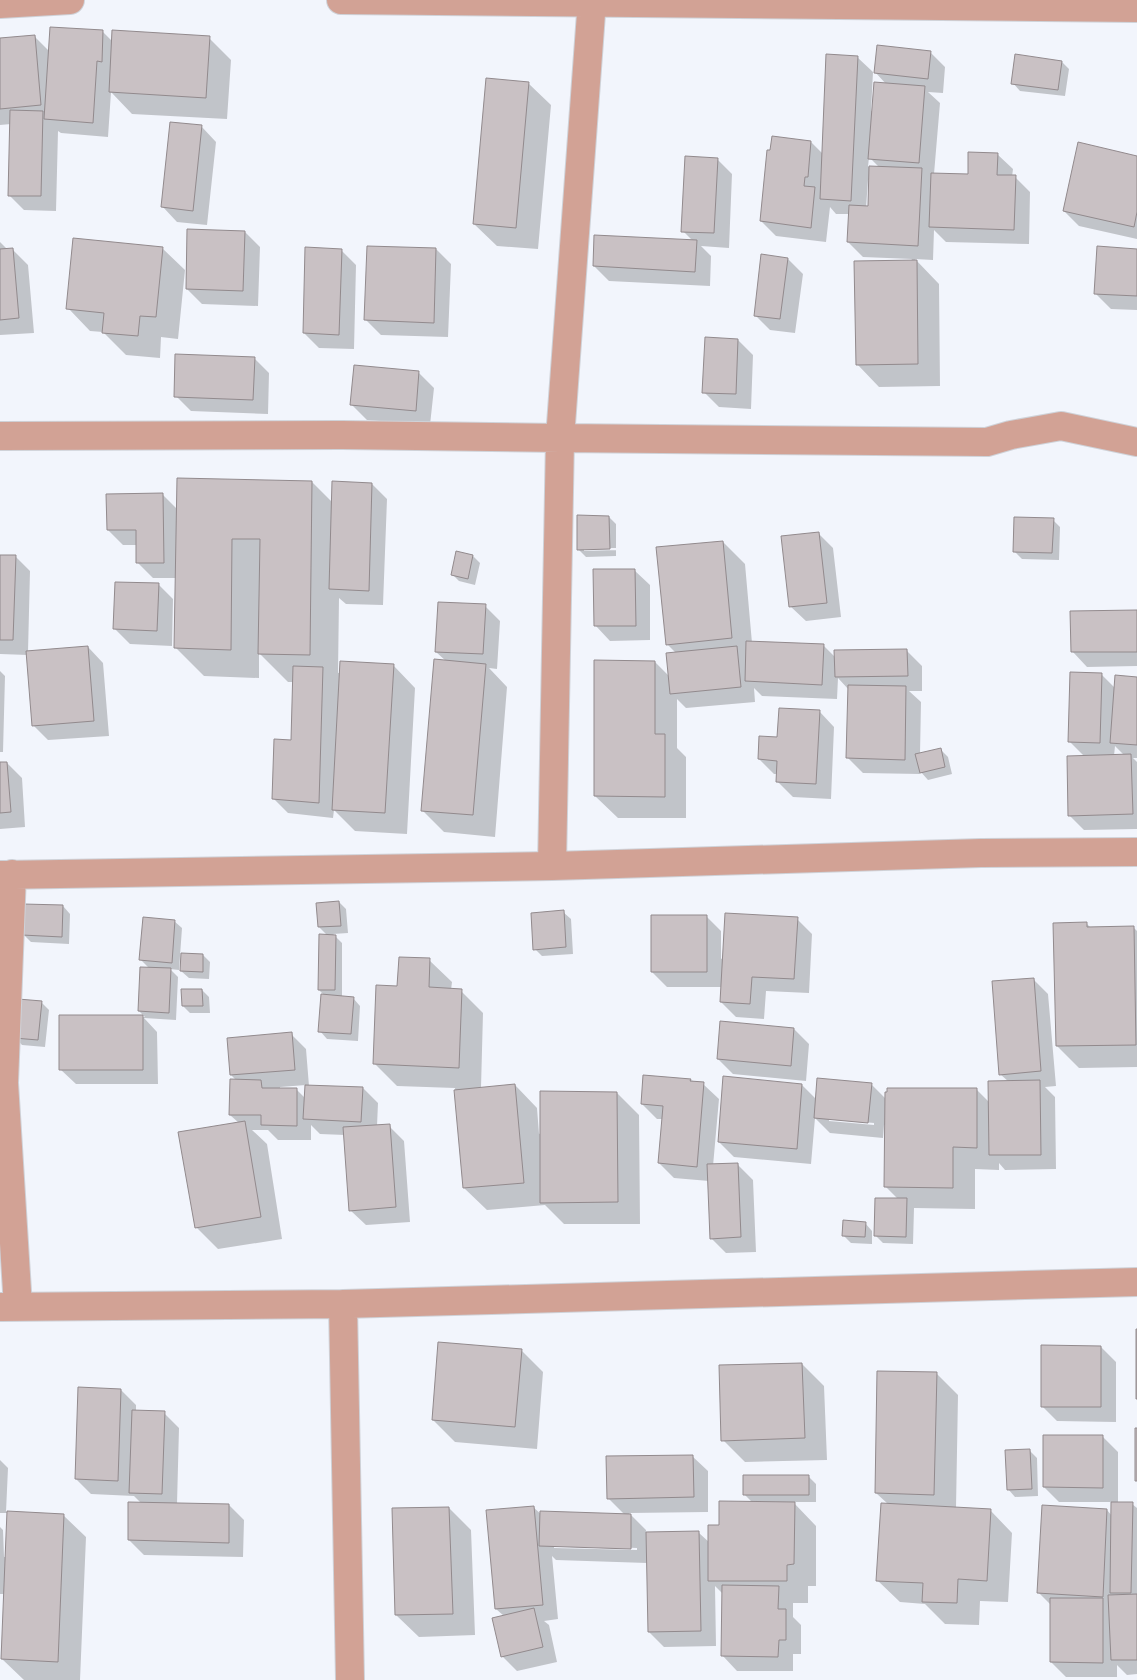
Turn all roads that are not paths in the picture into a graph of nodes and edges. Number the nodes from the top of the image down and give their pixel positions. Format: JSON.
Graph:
{"nodes":[{"id":1,"x":70,"y":0,"type":"edge"},
{"id":2,"x":341,"y":0,"type":"edge"},
{"id":3,"x":592,"y":1,"type":"edge"},
{"id":4,"x":883,"y":3,"type":"edge"},
{"id":5,"x":0,"y":4,"type":"edge"},
{"id":6,"x":1137,"y":8,"type":"edge"},
{"id":7,"x":0,"y":436,"type":"edge"},
{"id":8,"x":560,"y":438,"type":"junction"},
{"id":9,"x":1137,"y":442,"type":"edge"},
{"id":10,"x":1137,"y":852,"type":"edge"},
{"id":11,"x":552,"y":866,"type":"junction"},
{"id":12,"x":6,"y":874,"type":"edge"},
{"id":13,"x":1137,"y":1282,"type":"edge"},
{"id":14,"x":343,"y":1304,"type":"junction"},
{"id":15,"x":9,"y":1307,"type":"edge"},
{"id":16,"x":350,"y":1680,"type":"edge"}],
"edges":[{"from":1,"to":5,"type":"street"},
{"from":2,"to":3,"type":"street"},
{"from":3,"to":4,"type":"street"},
{"from":3,"to":8,"type":"street"},
{"from":4,"to":6,"type":"street"},
{"from":7,"to":8,"type":"street"},
{"from":8,"to":9,"type":"street"},
{"from":8,"to":11,"type":"street"},
{"from":10,"to":11,"type":"street"},
{"from":11,"to":12,"type":"street"},
{"from":12,"to":15,"type":"street"},
{"from":13,"to":14,"type":"street"},
{"from":14,"to":15,"type":"street"},
{"from":14,"to":16,"type":"street"}]}
